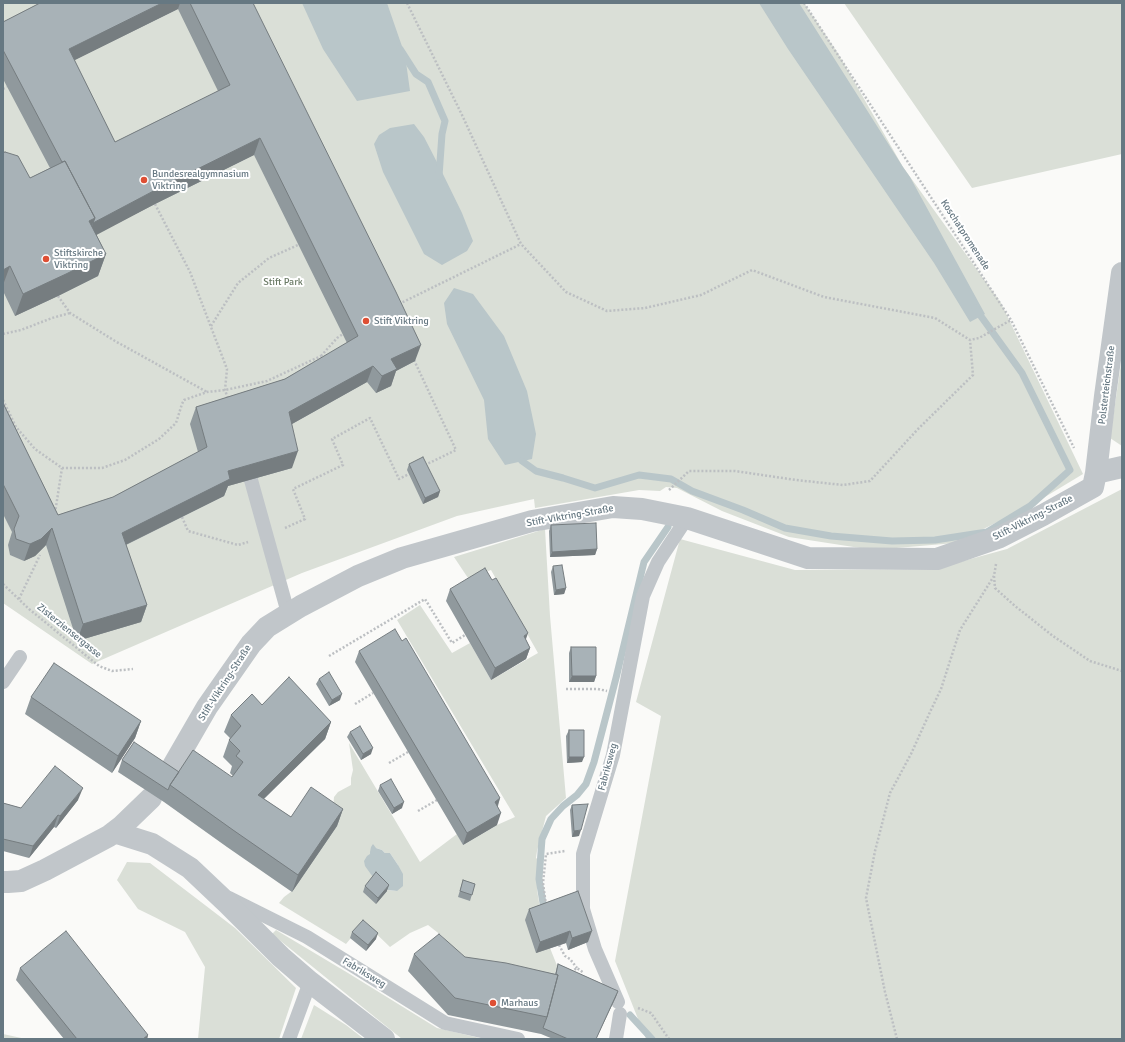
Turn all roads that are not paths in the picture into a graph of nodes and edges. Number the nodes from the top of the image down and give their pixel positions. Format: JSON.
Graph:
{"nodes":[{"id":1,"x":1122,"y":273,"type":"edge"},
{"id":2,"x":1122,"y":467,"type":"edge"},
{"id":3,"x":251,"y":480,"type":"edge"},
{"id":4,"x":1094,"y":480,"type":"junction"},
{"id":5,"x":682,"y":526,"type":"junction"},
{"id":6,"x":288,"y":613,"type":"junction"},
{"id":7,"x":20,"y":657,"type":"dead end"},
{"id":8,"x":3,"y":682,"type":"edge"},
{"id":9,"x":170,"y":771,"type":"edge"},
{"id":10,"x":151,"y":798,"type":"dead end"},
{"id":11,"x":118,"y":829,"type":"junction"},
{"id":12,"x":3,"y":882,"type":"edge"},
{"id":13,"x":214,"y":890,"type":"junction"},
{"id":14,"x":310,"y":982,"type":"junction"},
{"id":15,"x":289,"y":1039,"type":"edge"},
{"id":16,"x":384,"y":1039,"type":"edge"},
{"id":17,"x":518,"y":1039,"type":"edge"},
{"id":18,"x":616,"y":1039,"type":"edge"}],
"edges":[{"from":1,"to":4,"type":"street","name":"Polsterteichstraße"},
{"from":2,"to":4,"type":"street","name":"Stift-Viktring-Straße"},
{"from":3,"to":6,"type":"lane"},
{"from":4,"to":5,"type":"street","name":"Stift-Viktring-Straße"},
{"from":5,"to":6,"type":"street","name":"Stift-Viktring-Straße"},
{"from":5,"to":18,"type":"lane","name":"Fabriksweg"},
{"from":6,"to":9,"type":"street","name":"Stift-Viktring-Straße"},
{"from":7,"to":8,"type":"lane"},
{"from":10,"to":11,"type":"street"},
{"from":11,"to":12,"type":"street"},
{"from":11,"to":13,"type":"street","name":"Fabriksweg"},
{"from":13,"to":14,"type":"street","name":"Fabriksweg"},
{"from":13,"to":17,"type":"lane","name":"Fabriksweg"},
{"from":14,"to":15,"type":"lane"},
{"from":14,"to":16,"type":"street","name":"Fabriksweg"}]}
